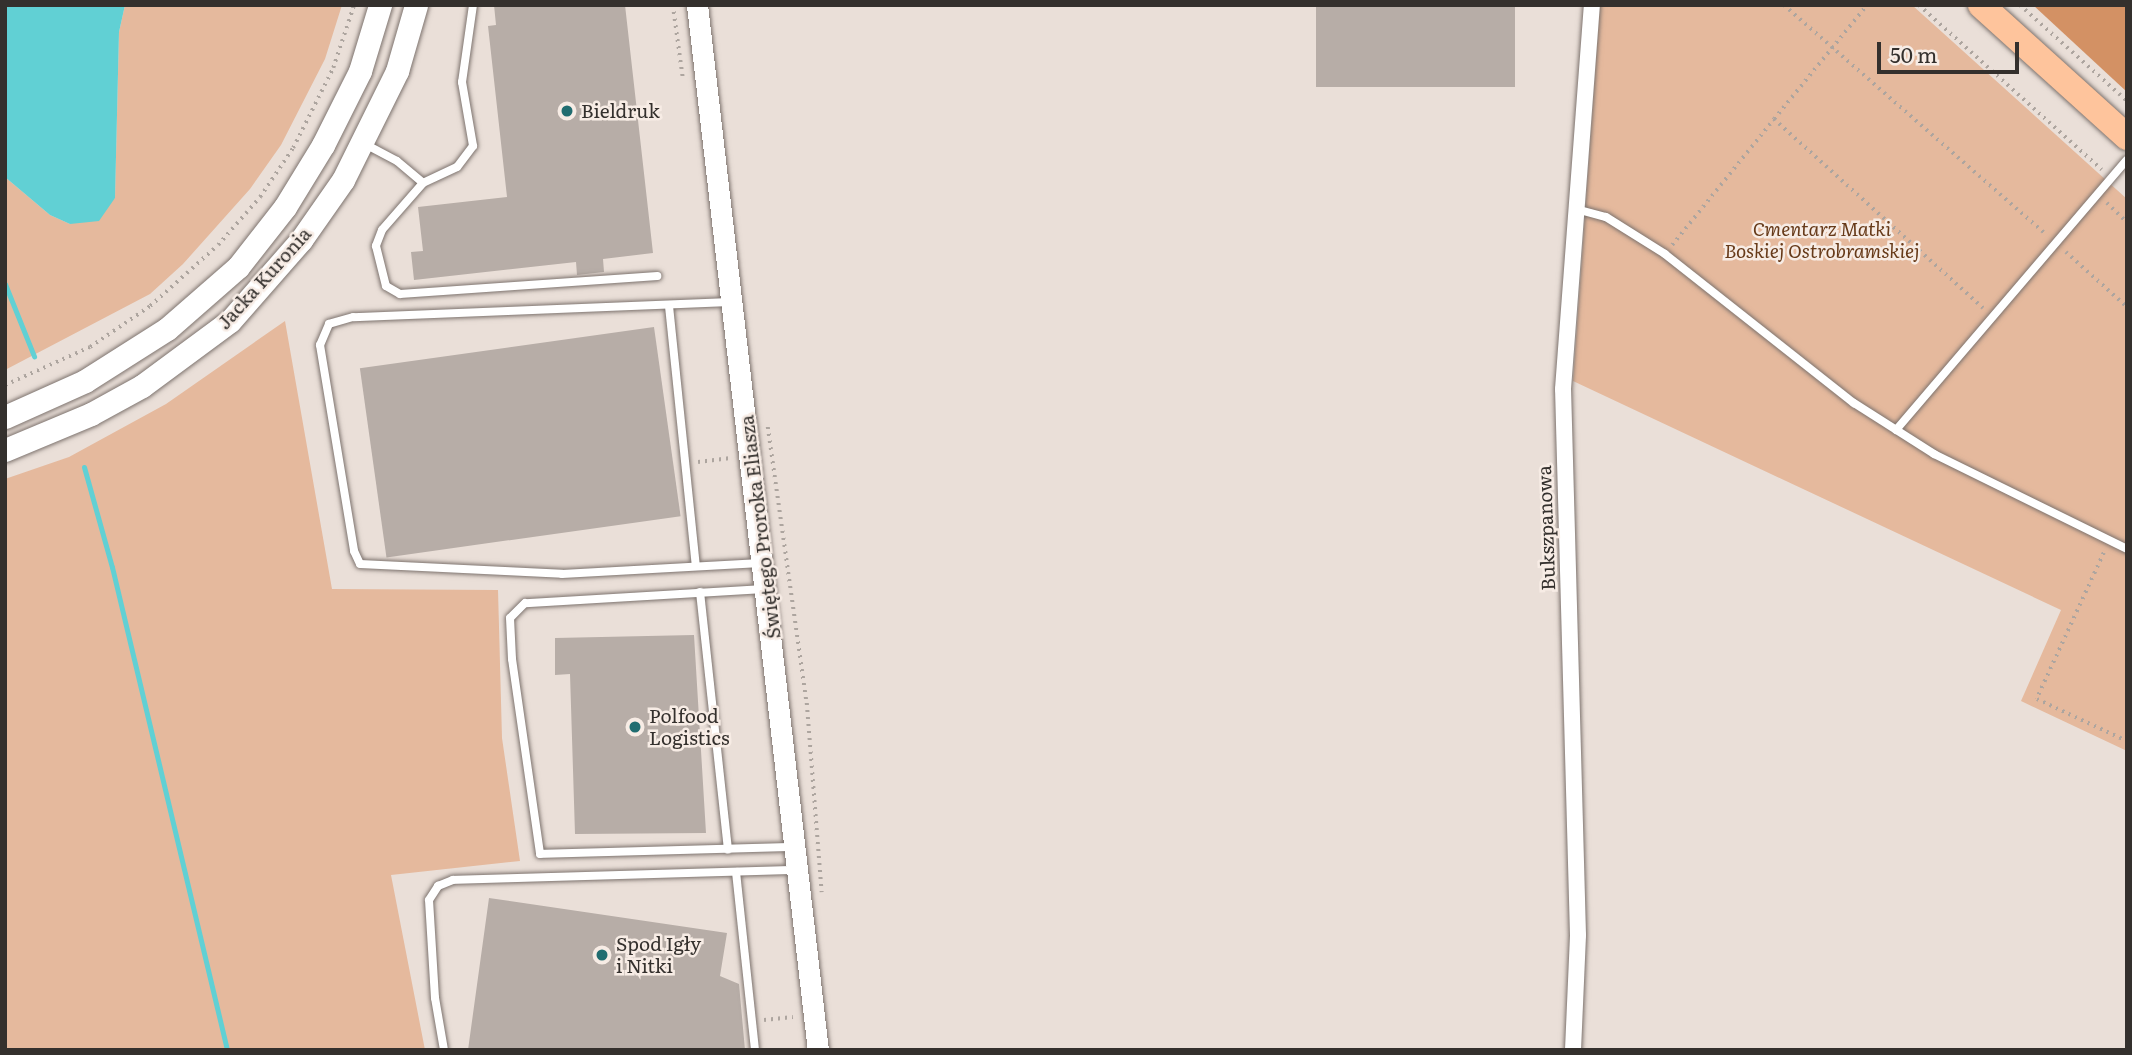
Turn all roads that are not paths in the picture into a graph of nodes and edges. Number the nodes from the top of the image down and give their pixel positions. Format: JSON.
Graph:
{"nodes":[{"id":1,"x":380,"y":5,"type":"edge"},
{"id":2,"x":416,"y":5,"type":"edge"},
{"id":3,"x":473,"y":5,"type":"edge"},
{"id":4,"x":697,"y":5,"type":"edge"},
{"id":5,"x":1592,"y":5,"type":"edge"},
{"id":6,"x":1981,"y":5,"type":"edge"},
{"id":7,"x":2127,"y":137,"type":"edge"},
{"id":8,"x":363,"y":143,"type":"junction"},
{"id":9,"x":2127,"y":160,"type":"edge"},
{"id":10,"x":423,"y":183,"type":"junction"},
{"id":11,"x":1573,"y":209,"type":"junction"},
{"id":12,"x":657,"y":276,"type":"dead end"},
{"id":13,"x":733,"y":302,"type":"junction"},
{"id":14,"x":669,"y":306,"type":"junction"},
{"id":15,"x":5,"y":417,"type":"edge"},
{"id":16,"x":1896,"y":430,"type":"junction"},
{"id":17,"x":5,"y":450,"type":"edge"},
{"id":18,"x":2127,"y":549,"type":"edge"},
{"id":19,"x":765,"y":562,"type":"junction"},
{"id":20,"x":696,"y":566,"type":"junction"},
{"id":21,"x":767,"y":589,"type":"junction"},
{"id":22,"x":700,"y":592,"type":"junction"},
{"id":23,"x":797,"y":847,"type":"junction"},
{"id":24,"x":728,"y":849,"type":"junction"},
{"id":25,"x":800,"y":870,"type":"junction"},
{"id":26,"x":736,"y":872,"type":"junction"},
{"id":27,"x":444,"y":1050,"type":"edge"},
{"id":28,"x":755,"y":1050,"type":"edge"},
{"id":29,"x":818,"y":1050,"type":"edge"},
{"id":30,"x":1573,"y":1050,"type":"edge"}],
"edges":[{"from":1,"to":15,"type":"main road","name":"Jacka Kuronia"},
{"from":2,"to":8,"type":"main road","name":"Jacka Kuronia"},
{"from":3,"to":10,"type":"lane"},
{"from":4,"to":13,"type":"street","name":"Świętego Proroka Eliasza"},
{"from":5,"to":11,"type":"street","name":"Bukszpanowa"},
{"from":6,"to":7,"type":"highway"},
{"from":8,"to":10,"type":"lane"},
{"from":8,"to":17,"type":"main road","name":"Jacka Kuronia"},
{"from":9,"to":16,"type":"lane"},
{"from":10,"to":12,"type":"lane"},
{"from":11,"to":16,"type":"lane"},
{"from":11,"to":30,"type":"street","name":"Bukszpanowa"},
{"from":13,"to":14,"type":"lane"},
{"from":13,"to":19,"type":"street","name":"Świętego Proroka Eliasza"},
{"from":14,"to":20,"type":"lane"},
{"from":14,"to":20,"type":"lane"},
{"from":16,"to":18,"type":"lane"},
{"from":19,"to":20,"type":"lane"},
{"from":19,"to":21,"type":"street","name":"Świętego Proroka Eliasza"},
{"from":21,"to":22,"type":"lane"},
{"from":21,"to":23,"type":"street","name":"Świętego Proroka Eliasza"},
{"from":22,"to":24,"type":"lane"},
{"from":22,"to":24,"type":"lane"},
{"from":23,"to":24,"type":"lane"},
{"from":23,"to":25,"type":"street","name":"Świętego Proroka Eliasza"},
{"from":25,"to":26,"type":"lane"},
{"from":25,"to":29,"type":"street","name":"Świętego Proroka Eliasza"},
{"from":26,"to":27,"type":"lane"},
{"from":26,"to":28,"type":"lane"}]}
